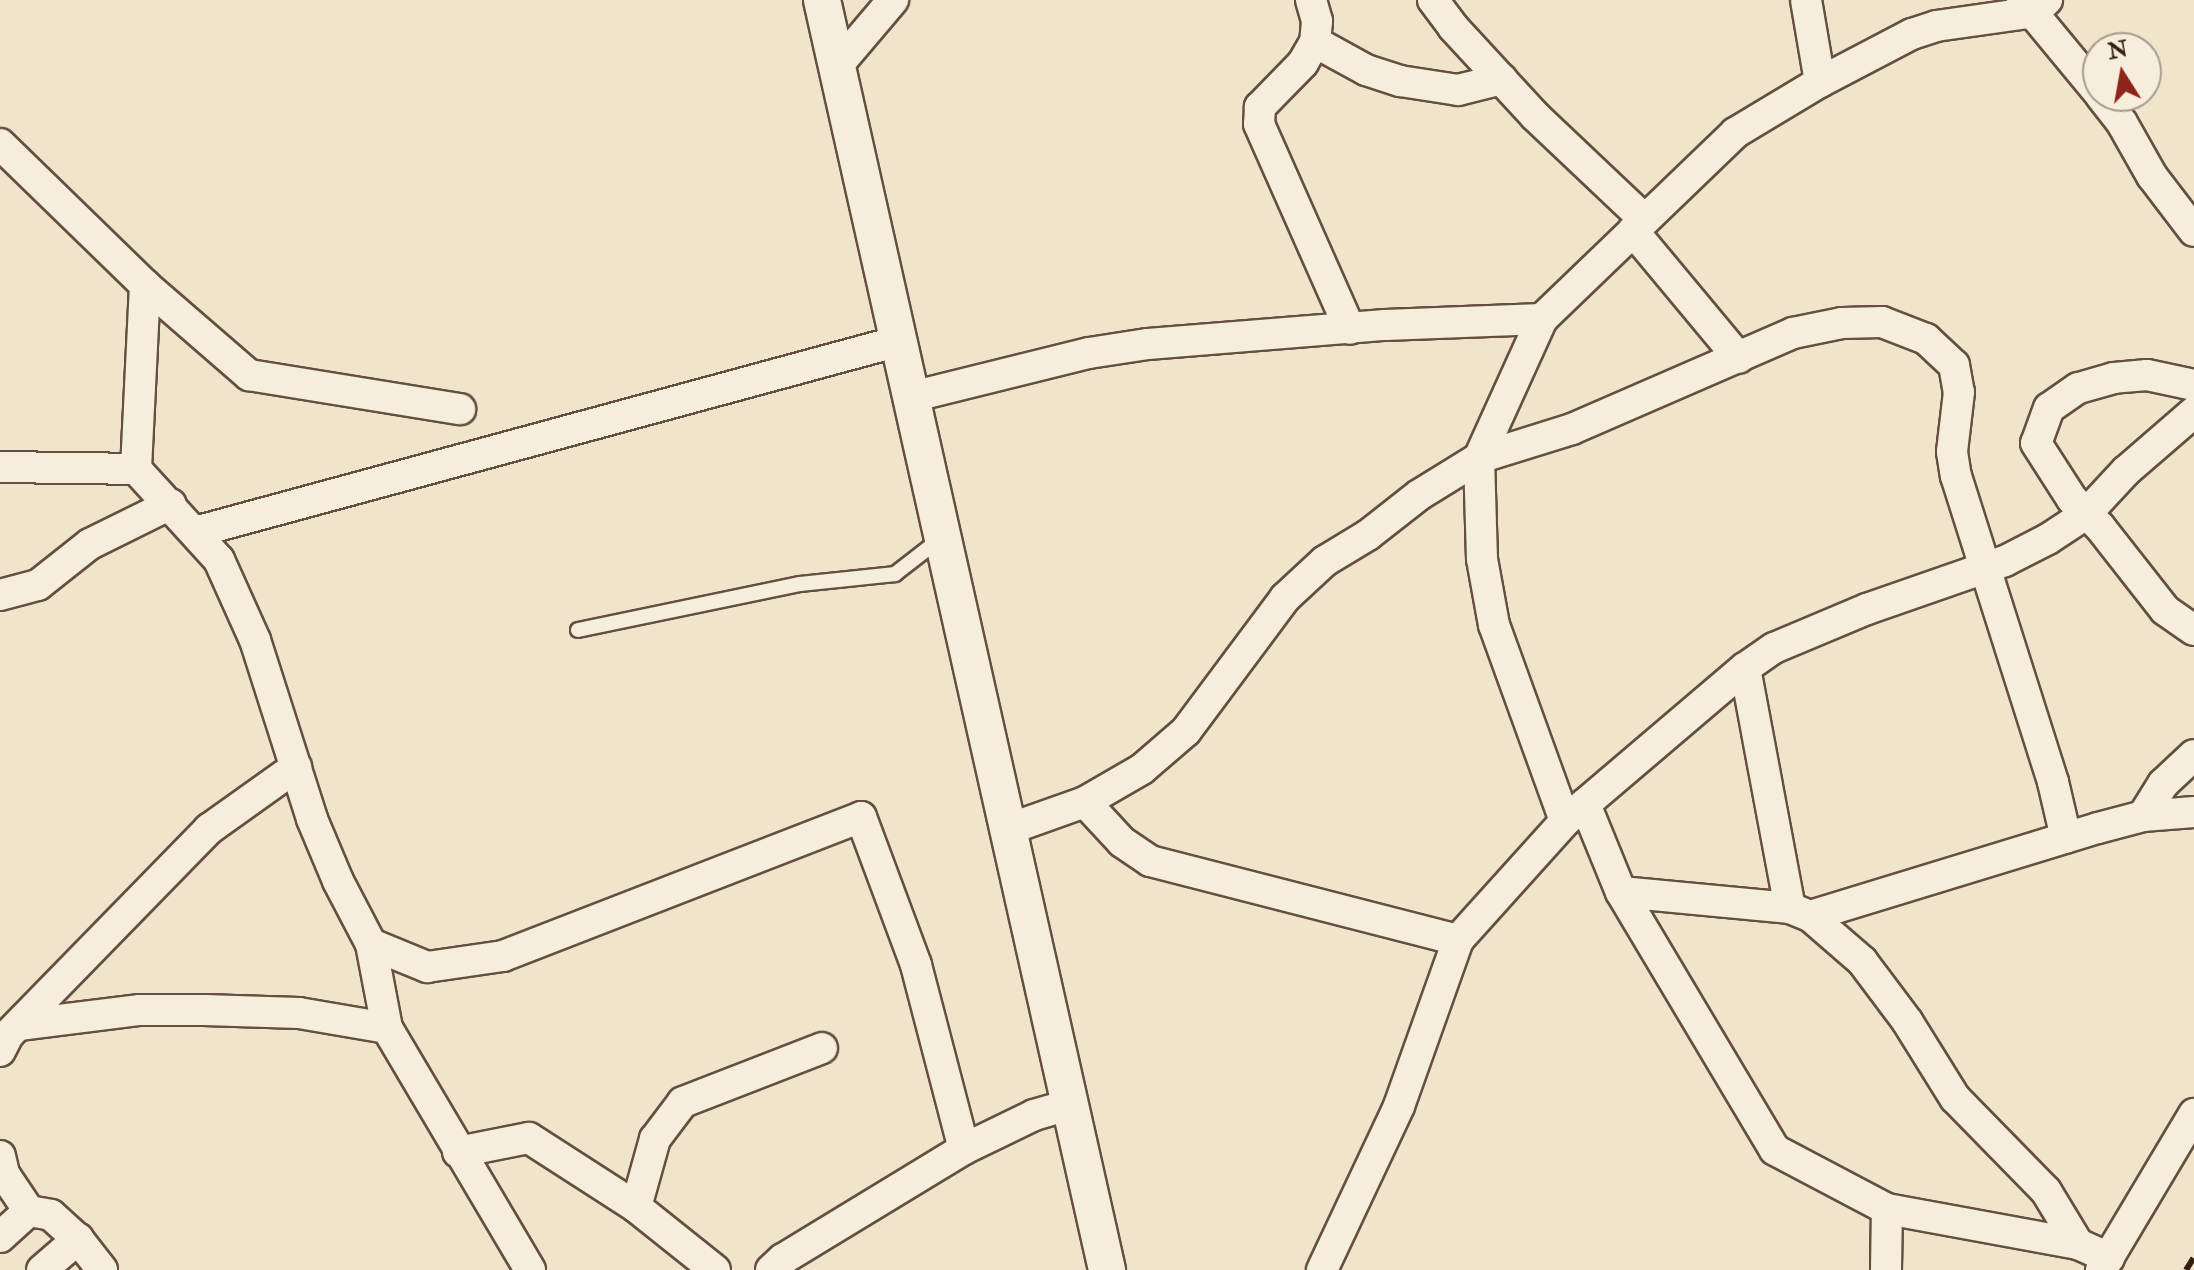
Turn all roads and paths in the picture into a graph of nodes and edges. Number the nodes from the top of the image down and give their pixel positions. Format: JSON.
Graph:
{"nodes":[{"id":1,"x":822,"y":0,"type":"edge"},
{"id":2,"x":893,"y":0,"type":"edge"},
{"id":3,"x":1311,"y":0,"type":"edge"},
{"id":4,"x":1433,"y":0,"type":"edge"},
{"id":5,"x":1806,"y":0,"type":"edge"},
{"id":6,"x":2034,"y":4,"type":"edge"},
{"id":7,"x":1315,"y":42,"type":"junction"},
{"id":8,"x":837,"y":66,"type":"junction"},
{"id":9,"x":2082,"y":69,"type":"edge"},
{"id":10,"x":1502,"y":79,"type":"junction"},
{"id":11,"x":1820,"y":82,"type":"junction"},
{"id":12,"x":2114,"y":112,"type":"edge"},
{"id":13,"x":0,"y":144,"type":"edge"},
{"id":14,"x":1638,"y":225,"type":"junction"},
{"id":15,"x":2194,"y":231,"type":"edge"},
{"id":16,"x":145,"y":285,"type":"junction"},
{"id":17,"x":1542,"y":319,"type":"junction"},
{"id":18,"x":1350,"y":329,"type":"junction"},
{"id":19,"x":899,"y":341,"type":"junction"},
{"id":20,"x":1739,"y":358,"type":"junction"},
{"id":21,"x":2194,"y":385,"type":"edge"},
{"id":22,"x":911,"y":397,"type":"junction"},
{"id":23,"x":460,"y":409,"type":"dead end"},
{"id":24,"x":2194,"y":412,"type":"edge"},
{"id":25,"x":1479,"y":458,"type":"junction"},
{"id":26,"x":0,"y":467,"type":"edge"},
{"id":27,"x":136,"y":469,"type":"junction"},
{"id":28,"x":171,"y":504,"type":"junction"},
{"id":29,"x":2086,"y":514,"type":"junction"},
{"id":30,"x":195,"y":532,"type":"junction"},
{"id":31,"x":943,"y":537,"type":"junction"},
{"id":32,"x":1987,"y":567,"type":"junction"},
{"id":33,"x":0,"y":595,"type":"edge"},
{"id":34,"x":578,"y":630,"type":"dead end"},
{"id":35,"x":2194,"y":630,"type":"edge"},
{"id":36,"x":1745,"y":668,"type":"junction"},
{"id":37,"x":2194,"y":755,"type":"edge"},
{"id":38,"x":296,"y":767,"type":"junction"},
{"id":39,"x":1085,"y":802,"type":"junction"},
{"id":40,"x":1575,"y":812,"type":"junction"},
{"id":41,"x":2194,"y":812,"type":"edge"},
{"id":42,"x":2143,"y":816,"type":"junction"},
{"id":43,"x":1009,"y":829,"type":"junction"},
{"id":44,"x":2066,"y":838,"type":"junction"},
{"id":45,"x":1621,"y":892,"type":"junction"},
{"id":46,"x":1800,"y":912,"type":"junction"},
{"id":47,"x":1458,"y":940,"type":"junction"},
{"id":48,"x":371,"y":944,"type":"junction"},
{"id":49,"x":387,"y":1028,"type":"junction"},
{"id":50,"x":7,"y":1034,"type":"edge"},
{"id":51,"x":822,"y":1048,"type":"dead end"},
{"id":52,"x":1070,"y":1105,"type":"junction"},
{"id":53,"x":2194,"y":1114,"type":"edge"},
{"id":54,"x":964,"y":1149,"type":"junction"},
{"id":55,"x":458,"y":1152,"type":"junction"},
{"id":56,"x":1,"y":1169,"type":"edge"},
{"id":57,"x":636,"y":1207,"type":"junction"},
{"id":58,"x":1887,"y":1209,"type":"junction"},
{"id":59,"x":29,"y":1211,"type":"junction"},
{"id":60,"x":0,"y":1237,"type":"edge"},
{"id":61,"x":78,"y":1239,"type":"junction"},
{"id":62,"x":2078,"y":1244,"type":"junction"},
{"id":63,"x":2105,"y":1264,"type":"edge"},
{"id":64,"x":783,"y":1266,"type":"edge"},
{"id":65,"x":42,"y":1270,"type":"edge"},
{"id":66,"x":102,"y":1270,"type":"edge"},
{"id":67,"x":530,"y":1270,"type":"edge"},
{"id":68,"x":715,"y":1270,"type":"edge"},
{"id":69,"x":1107,"y":1270,"type":"edge"},
{"id":70,"x":1322,"y":1270,"type":"edge"},
{"id":71,"x":1886,"y":1270,"type":"edge"}],
"edges":[{"from":1,"to":8,"type":"street"},
{"from":2,"to":8,"type":"street"},
{"from":3,"to":7,"type":"street"},
{"from":4,"to":10,"type":"street"},
{"from":5,"to":11,"type":"street"},
{"from":6,"to":9,"type":"street"},
{"from":6,"to":11,"type":"street"},
{"from":7,"to":10,"type":"street"},
{"from":7,"to":18,"type":"street"},
{"from":8,"to":19,"type":"street"},
{"from":10,"to":14,"type":"street"},
{"from":11,"to":14,"type":"street"},
{"from":12,"to":15,"type":"street"},
{"from":13,"to":16,"type":"street"},
{"from":14,"to":17,"type":"street"},
{"from":14,"to":20,"type":"street"},
{"from":16,"to":23,"type":"street"},
{"from":16,"to":27,"type":"street"},
{"from":17,"to":18,"type":"street"},
{"from":17,"to":25,"type":"street"},
{"from":18,"to":22,"type":"street"},
{"from":19,"to":22,"type":"street"},
{"from":19,"to":30,"type":"street"},
{"from":20,"to":25,"type":"street"},
{"from":20,"to":32,"type":"street"},
{"from":21,"to":29,"type":"street"},
{"from":22,"to":31,"type":"street"},
{"from":24,"to":29,"type":"street"},
{"from":25,"to":39,"type":"street"},
{"from":25,"to":40,"type":"street"},
{"from":26,"to":27,"type":"street"},
{"from":27,"to":28,"type":"street"},
{"from":28,"to":30,"type":"street"},
{"from":28,"to":33,"type":"street"},
{"from":29,"to":32,"type":"street"},
{"from":29,"to":35,"type":"street"},
{"from":30,"to":38,"type":"street"},
{"from":31,"to":34,"type":"lane"},
{"from":31,"to":43,"type":"street"},
{"from":32,"to":36,"type":"street"},
{"from":32,"to":44,"type":"street"},
{"from":36,"to":40,"type":"street"},
{"from":36,"to":46,"type":"street"},
{"from":37,"to":42,"type":"street"},
{"from":38,"to":48,"type":"street"},
{"from":38,"to":50,"type":"street"},
{"from":39,"to":43,"type":"street"},
{"from":39,"to":47,"type":"street"},
{"from":40,"to":45,"type":"street"},
{"from":40,"to":47,"type":"street"},
{"from":41,"to":42,"type":"street"},
{"from":42,"to":44,"type":"street"},
{"from":43,"to":52,"type":"street"},
{"from":44,"to":46,"type":"street"},
{"from":45,"to":46,"type":"street"},
{"from":45,"to":58,"type":"street"},
{"from":46,"to":62,"type":"street"},
{"from":47,"to":70,"type":"street"},
{"from":48,"to":49,"type":"street"},
{"from":48,"to":54,"type":"street"},
{"from":49,"to":50,"type":"street"},
{"from":49,"to":55,"type":"street"},
{"from":51,"to":57,"type":"street"},
{"from":52,"to":54,"type":"street"},
{"from":52,"to":69,"type":"street"},
{"from":53,"to":63,"type":"street"},
{"from":54,"to":64,"type":"street"},
{"from":55,"to":57,"type":"street"},
{"from":55,"to":67,"type":"street"},
{"from":56,"to":59,"type":"street"},
{"from":57,"to":68,"type":"street"},
{"from":58,"to":62,"type":"street"},
{"from":58,"to":71,"type":"street"},
{"from":59,"to":60,"type":"street"},
{"from":59,"to":61,"type":"street"},
{"from":61,"to":65,"type":"street"},
{"from":61,"to":66,"type":"street"},
{"from":62,"to":63,"type":"street"}]}
